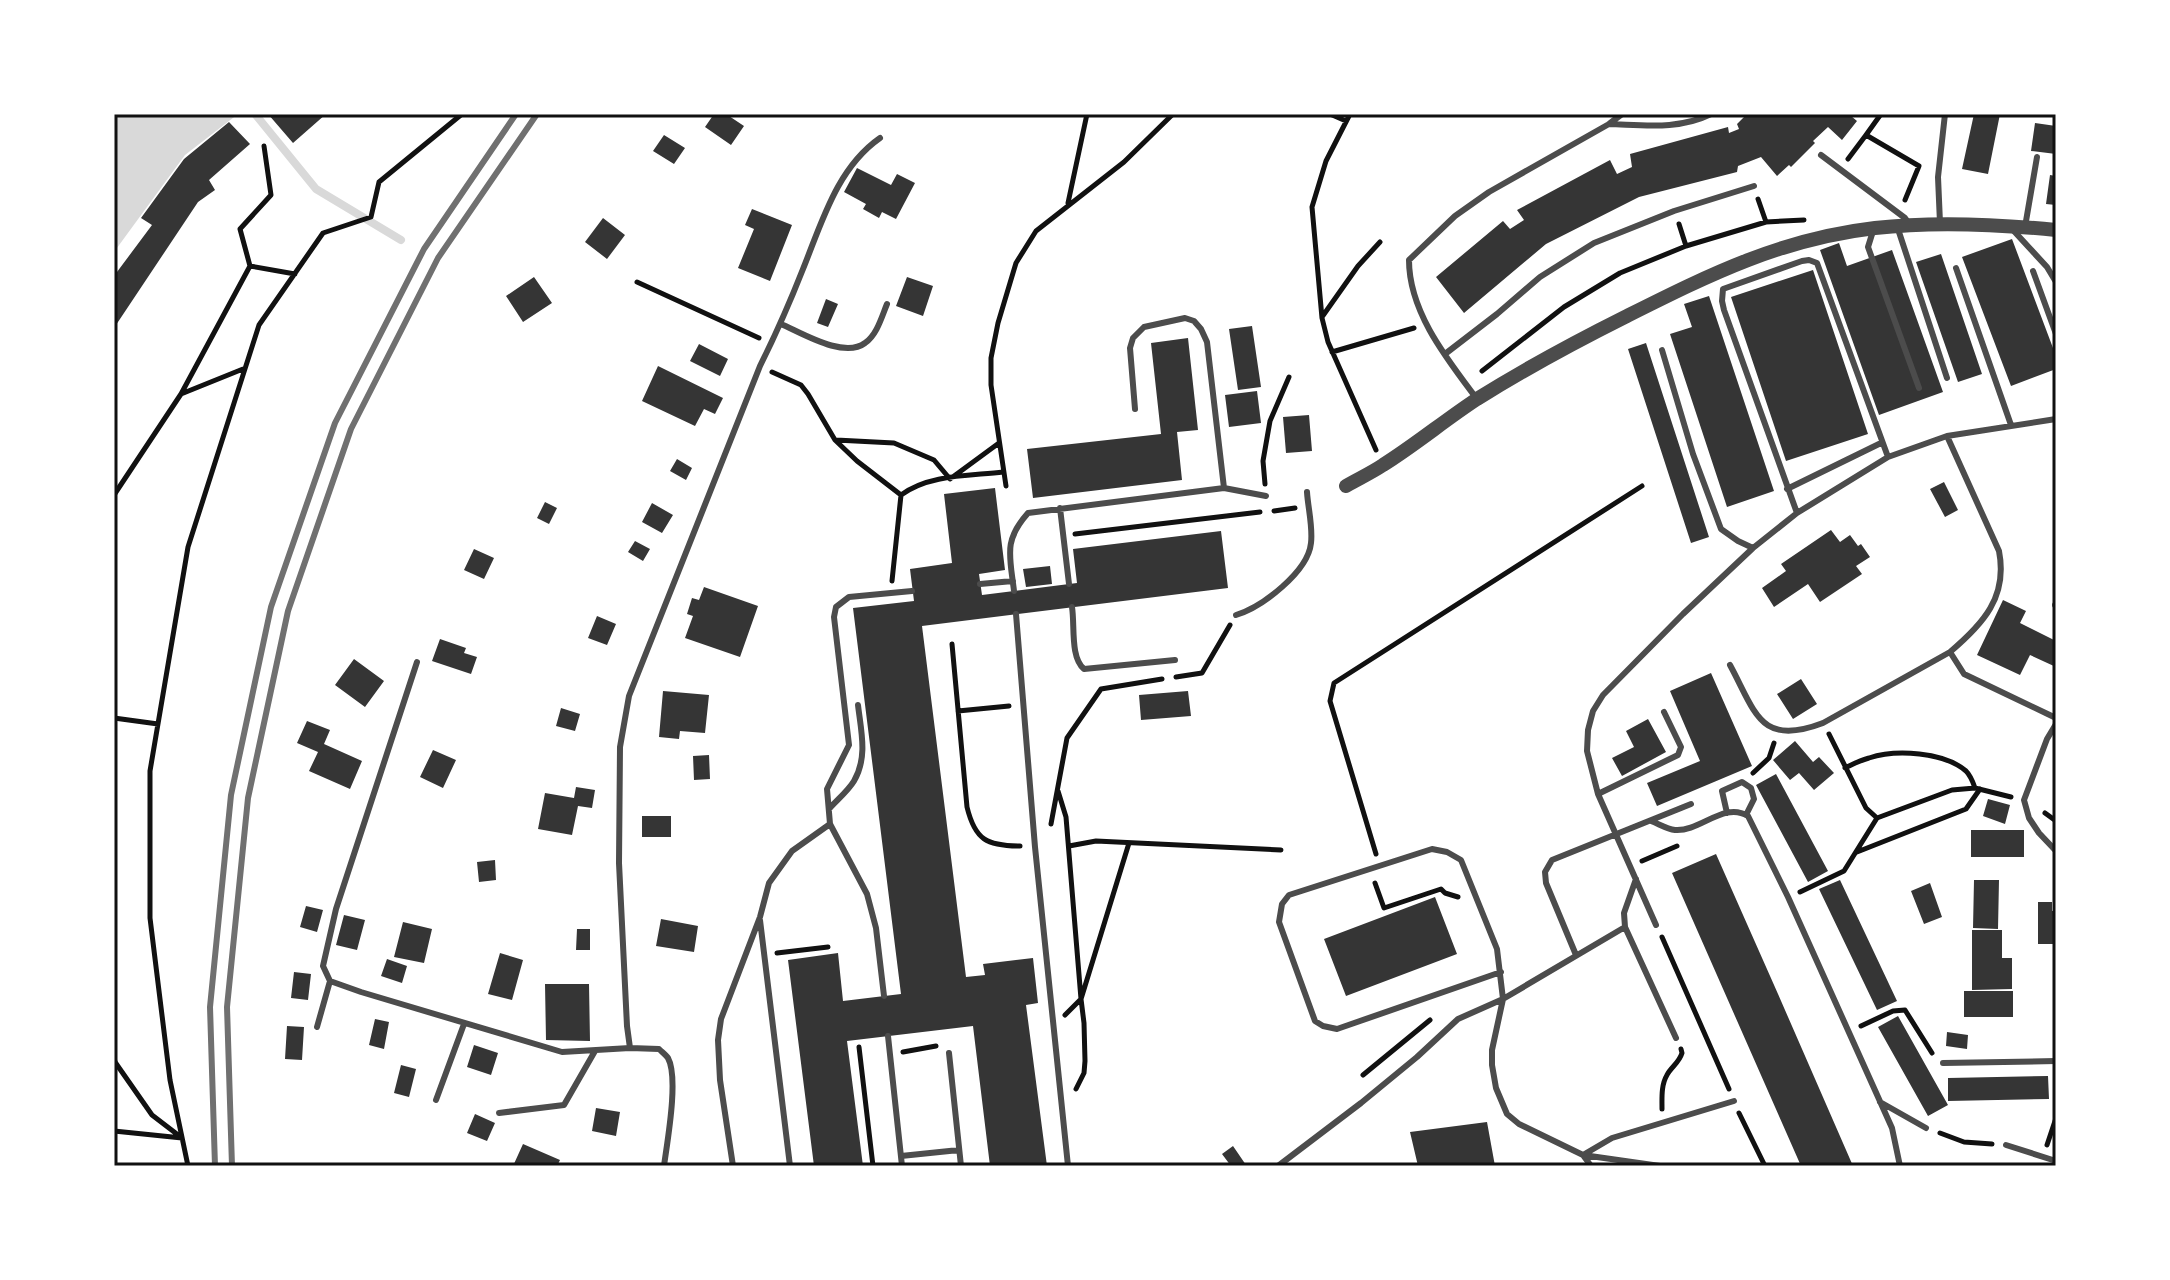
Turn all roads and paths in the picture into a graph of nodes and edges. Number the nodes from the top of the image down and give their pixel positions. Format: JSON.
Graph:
{"nodes":[{"id":1,"x":462,"y":114,"type":"edge"},
{"id":2,"x":1087,"y":114,"type":"edge"},
{"id":3,"x":1173,"y":114,"type":"edge"},
{"id":4,"x":1330,"y":114,"type":"edge"},
{"id":5,"x":1350,"y":114,"type":"edge"},
{"id":6,"x":1622,"y":114,"type":"edge"},
{"id":7,"x":1711,"y":114,"type":"edge"},
{"id":8,"x":1881,"y":114,"type":"edge"},
{"id":9,"x":1945,"y":114,"type":"edge"},
{"id":10,"x":1346,"y":121,"type":"junction"},
{"id":11,"x":1609,"y":124,"type":"junction"},
{"id":12,"x":1866,"y":135,"type":"junction"},
{"id":13,"x":880,"y":138,"type":"dead end"},
{"id":14,"x":264,"y":146,"type":"dead end"},
{"id":15,"x":1821,"y":155,"type":"dead end"},
{"id":16,"x":2037,"y":157,"type":"dead end"},
{"id":17,"x":1841,"y":169,"type":"junction"},
{"id":18,"x":1754,"y":186,"type":"joint"},
{"id":19,"x":1068,"y":205,"type":"junction"},
{"id":20,"x":1674,"y":211,"type":"junction"},
{"id":21,"x":1814,"y":219,"type":"dead end"},
{"id":22,"x":1902,"y":221,"type":"junction"},
{"id":23,"x":1766,"y":222,"type":"junction"},
{"id":24,"x":1940,"y":223,"type":"junction"},
{"id":25,"x":2009,"y":225,"type":"junction"},
{"id":26,"x":2025,"y":227,"type":"junction"},
{"id":27,"x":1874,"y":228,"type":"junction"},
{"id":28,"x":2056,"y":230,"type":"edge"},
{"id":29,"x":1380,"y":242,"type":"dead end"},
{"id":30,"x":1686,"y":246,"type":"junction"},
{"id":31,"x":1759,"y":254,"type":"junction"},
{"id":32,"x":250,"y":266,"type":"junction"},
{"id":33,"x":1956,"y":268,"type":"dead end"},
{"id":34,"x":2033,"y":271,"type":"dead end"},
{"id":35,"x":1765,"y":273,"type":"junction"},
{"id":36,"x":295,"y":274,"type":"junction"},
{"id":37,"x":637,"y":282,"type":"dead end"},
{"id":38,"x":2056,"y":282,"type":"edge"},
{"id":39,"x":887,"y":304,"type":"dead end"},
{"id":40,"x":1322,"y":318,"type":"junction"},
{"id":41,"x":781,"y":324,"type":"junction"},
{"id":42,"x":1426,"y":325,"type":"junction"},
{"id":43,"x":2056,"y":334,"type":"edge"},
{"id":44,"x":772,"y":343,"type":"junction"},
{"id":45,"x":1662,"y":350,"type":"dead end"},
{"id":46,"x":1332,"y":352,"type":"junction"},
{"id":47,"x":1445,"y":354,"type":"junction"},
{"id":48,"x":760,"y":366,"type":"junction"},
{"id":49,"x":244,"y":369,"type":"junction"},
{"id":50,"x":1289,"y":377,"type":"dead end"},
{"id":51,"x":1947,"y":378,"type":"dead end"},
{"id":52,"x":1465,"y":383,"type":"junction"},
{"id":53,"x":1919,"y":388,"type":"dead end"},
{"id":54,"x":181,"y":394,"type":"junction"},
{"id":55,"x":1477,"y":399,"type":"junction"},
{"id":56,"x":1135,"y":409,"type":"dead end"},
{"id":57,"x":2056,"y":419,"type":"edge"},
{"id":58,"x":2011,"y":425,"type":"junction"},
{"id":59,"x":1947,"y":436,"type":"junction"},
{"id":60,"x":835,"y":440,"type":"junction"},
{"id":61,"x":999,"y":443,"type":"dead end"},
{"id":62,"x":1881,"y":443,"type":"junction"},
{"id":63,"x":1888,"y":457,"type":"junction"},
{"id":64,"x":1383,"y":466,"type":"junction"},
{"id":65,"x":1003,"y":472,"type":"junction"},
{"id":66,"x":950,"y":479,"type":"junction"},
{"id":67,"x":1006,"y":486,"type":"dead end"},
{"id":68,"x":1346,"y":486,"type":"dead end"},
{"id":69,"x":1642,"y":486,"type":"dead end"},
{"id":70,"x":1224,"y":488,"type":"junction"},
{"id":71,"x":1787,"y":489,"type":"junction"},
{"id":72,"x":1307,"y":492,"type":"dead end"},
{"id":73,"x":114,"y":495,"type":"edge"},
{"id":74,"x":901,"y":495,"type":"junction"},
{"id":75,"x":1266,"y":496,"type":"joint"},
{"id":76,"x":1308,"y":507,"type":"junction"},
{"id":77,"x":1060,"y":508,"type":"junction"},
{"id":78,"x":1797,"y":513,"type":"junction"},
{"id":79,"x":1095,"y":532,"type":"dead end"},
{"id":80,"x":1753,"y":548,"type":"junction"},
{"id":81,"x":1013,"y":581,"type":"junction"},
{"id":82,"x":980,"y":584,"type":"dead end"},
{"id":83,"x":1069,"y":584,"type":"dead end"},
{"id":84,"x":912,"y":591,"type":"dead end"},
{"id":85,"x":1014,"y":591,"type":"dead end"},
{"id":86,"x":890,"y":594,"type":"junction"},
{"id":87,"x":1072,"y":607,"type":"dead end"},
{"id":88,"x":1016,"y":614,"type":"dead end"},
{"id":89,"x":1236,"y":615,"type":"joint"},
{"id":90,"x":952,"y":644,"type":"dead end"},
{"id":91,"x":1950,"y":652,"type":"junction"},
{"id":92,"x":1175,"y":660,"type":"dead end"},
{"id":93,"x":417,"y":662,"type":"dead end"},
{"id":94,"x":1730,"y":665,"type":"dead end"},
{"id":95,"x":858,"y":705,"type":"dead end"},
{"id":96,"x":1024,"y":705,"type":"junction"},
{"id":97,"x":958,"y":711,"type":"junction"},
{"id":98,"x":1664,"y":712,"type":"dead end"},
{"id":99,"x":114,"y":718,"type":"edge"},
{"id":100,"x":2056,"y":718,"type":"edge"},
{"id":101,"x":1823,"y":723,"type":"junction"},
{"id":102,"x":158,"y":724,"type":"junction"},
{"id":103,"x":2056,"y":724,"type":"edge"},
{"id":104,"x":1845,"y":768,"type":"junction"},
{"id":105,"x":1057,"y":786,"type":"junction"},
{"id":106,"x":1978,"y":789,"type":"junction"},
{"id":107,"x":1598,"y":794,"type":"junction"},
{"id":108,"x":2024,"y":800,"type":"junction"},
{"id":109,"x":1691,"y":804,"type":"dead end"},
{"id":110,"x":829,"y":809,"type":"junction"},
{"id":111,"x":1727,"y":813,"type":"junction"},
{"id":112,"x":1746,"y":815,"type":"junction"},
{"id":113,"x":1877,"y":818,"type":"junction"},
{"id":114,"x":1651,"y":821,"type":"junction"},
{"id":115,"x":830,"y":824,"type":"junction"},
{"id":116,"x":1615,"y":835,"type":"junction"},
{"id":117,"x":1129,"y":843,"type":"junction"},
{"id":118,"x":1069,"y":846,"type":"junction"},
{"id":119,"x":1035,"y":847,"type":"junction"},
{"id":120,"x":1281,"y":850,"type":"dead end"},
{"id":121,"x":2056,"y":851,"type":"edge"},
{"id":122,"x":1857,"y":852,"type":"junction"},
{"id":123,"x":1380,"y":866,"type":"junction"},
{"id":124,"x":1636,"y":879,"type":"junction"},
{"id":125,"x":1361,"y":880,"type":"dead end"},
{"id":126,"x":1460,"y":890,"type":"dead end"},
{"id":127,"x":1788,"y":897,"type":"junction"},
{"id":128,"x":760,"y":917,"type":"junction"},
{"id":129,"x":1656,"y":925,"type":"dead end"},
{"id":130,"x":1625,"y":927,"type":"junction"},
{"id":131,"x":828,"y":947,"type":"dead end"},
{"id":132,"x":1669,"y":954,"type":"dead end"},
{"id":133,"x":764,"y":955,"type":"junction"},
{"id":134,"x":1576,"y":955,"type":"junction"},
{"id":135,"x":1501,"y":972,"type":"junction"},
{"id":136,"x":330,"y":981,"type":"junction"},
{"id":137,"x":884,"y":996,"type":"dead end"},
{"id":138,"x":1081,"y":999,"type":"junction"},
{"id":139,"x":1503,"y":999,"type":"junction"},
{"id":140,"x":464,"y":1024,"type":"junction"},
{"id":141,"x":317,"y":1027,"type":"dead end"},
{"id":142,"x":1849,"y":1032,"type":"junction"},
{"id":143,"x":888,"y":1036,"type":"dead end"},
{"id":144,"x":1676,"y":1038,"type":"joint"},
{"id":145,"x":859,"y":1047,"type":"dead end"},
{"id":146,"x":630,"y":1048,"type":"junction"},
{"id":147,"x":595,"y":1051,"type":"junction"},
{"id":148,"x":949,"y":1053,"type":"joint"},
{"id":149,"x":890,"y":1054,"type":"junction"},
{"id":150,"x":114,"y":1057,"type":"edge"},
{"id":151,"x":2056,"y":1061,"type":"edge"},
{"id":152,"x":1943,"y":1063,"type":"joint"},
{"id":153,"x":436,"y":1100,"type":"dead end"},
{"id":154,"x":1734,"y":1101,"type":"junction"},
{"id":155,"x":1880,"y":1102,"type":"junction"},
{"id":156,"x":1061,"y":1104,"type":"junction"},
{"id":157,"x":499,"y":1113,"type":"dead end"},
{"id":158,"x":2056,"y":1118,"type":"edge"},
{"id":159,"x":1661,"y":1122,"type":"junction"},
{"id":160,"x":1926,"y":1128,"type":"joint"},
{"id":161,"x":114,"y":1131,"type":"edge"},
{"id":162,"x":182,"y":1138,"type":"junction"},
{"id":163,"x":2049,"y":1138,"type":"dead end"},
{"id":164,"x":2006,"y":1145,"type":"joint"},
{"id":165,"x":959,"y":1150,"type":"junction"},
{"id":166,"x":1583,"y":1155,"type":"junction"},
{"id":167,"x":901,"y":1156,"type":"junction"},
{"id":168,"x":2056,"y":1161,"type":"edge"},
{"id":169,"x":188,"y":1166,"type":"edge"},
{"id":170,"x":664,"y":1166,"type":"edge"},
{"id":171,"x":733,"y":1166,"type":"edge"},
{"id":172,"x":790,"y":1166,"type":"edge"},
{"id":173,"x":873,"y":1166,"type":"edge"},
{"id":174,"x":902,"y":1166,"type":"edge"},
{"id":175,"x":961,"y":1166,"type":"edge"},
{"id":176,"x":1068,"y":1166,"type":"edge"},
{"id":177,"x":1278,"y":1166,"type":"edge"},
{"id":178,"x":1591,"y":1166,"type":"edge"},
{"id":179,"x":1660,"y":1166,"type":"edge"},
{"id":180,"x":1765,"y":1166,"type":"edge"},
{"id":181,"x":1900,"y":1166,"type":"edge"}],
"edges":[{"from":1,"to":36,"type":"path"},
{"from":2,"to":19,"type":"path"},
{"from":3,"to":19,"type":"path"},
{"from":4,"to":10,"type":"path"},
{"from":5,"to":10,"type":"path"},
{"from":6,"to":11,"type":"lane"},
{"from":7,"to":11,"type":"lane"},
{"from":8,"to":12,"type":"path"},
{"from":9,"to":24,"type":"lane"},
{"from":10,"to":40,"type":"path"},
{"from":11,"to":42,"type":"lane"},
{"from":12,"to":17,"type":"path"},
{"from":12,"to":22,"type":"path"},
{"from":13,"to":41,"type":"lane"},
{"from":14,"to":32,"type":"path"},
{"from":15,"to":17,"type":"lane"},
{"from":16,"to":26,"type":"lane"},
{"from":17,"to":22,"type":"lane"},
{"from":18,"to":20,"type":"lane"},
{"from":18,"to":23,"type":"path"},
{"from":19,"to":65,"type":"path"},
{"from":20,"to":30,"type":"path"},
{"from":20,"to":47,"type":"lane"},
{"from":21,"to":23,"type":"path"},
{"from":22,"to":24,"type":"street"},
{"from":22,"to":27,"type":"street"},
{"from":22,"to":51,"type":"lane"},
{"from":23,"to":30,"type":"path"},
{"from":24,"to":25,"type":"street"},
{"from":25,"to":26,"type":"street"},
{"from":25,"to":38,"type":"lane"},
{"from":26,"to":28,"type":"street"},
{"from":27,"to":31,"type":"street"},
{"from":27,"to":53,"type":"lane"},
{"from":29,"to":40,"type":"path"},
{"from":30,"to":52,"type":"path"},
{"from":31,"to":35,"type":"lane"},
{"from":31,"to":55,"type":"street"},
{"from":32,"to":36,"type":"path"},
{"from":32,"to":54,"type":"path"},
{"from":33,"to":58,"type":"lane"},
{"from":34,"to":43,"type":"lane"},
{"from":35,"to":62,"type":"lane"},
{"from":35,"to":71,"type":"lane"},
{"from":36,"to":49,"type":"path"},
{"from":37,"to":44,"type":"path"},
{"from":39,"to":41,"type":"lane"},
{"from":40,"to":46,"type":"path"},
{"from":41,"to":44,"type":"lane"},
{"from":42,"to":46,"type":"path"},
{"from":42,"to":47,"type":"lane"},
{"from":44,"to":48,"type":"lane"},
{"from":45,"to":80,"type":"lane"},
{"from":46,"to":64,"type":"path"},
{"from":47,"to":52,"type":"lane"},
{"from":48,"to":60,"type":"path"},
{"from":48,"to":146,"type":"lane"},
{"from":49,"to":54,"type":"path"},
{"from":49,"to":102,"type":"path"},
{"from":50,"to":75,"type":"path"},
{"from":52,"to":55,"type":"lane"},
{"from":54,"to":73,"type":"path"},
{"from":55,"to":64,"type":"street"},
{"from":56,"to":70,"type":"lane"},
{"from":57,"to":58,"type":"lane"},
{"from":58,"to":59,"type":"lane"},
{"from":59,"to":63,"type":"lane"},
{"from":59,"to":91,"type":"lane"},
{"from":60,"to":66,"type":"path"},
{"from":60,"to":74,"type":"path"},
{"from":61,"to":66,"type":"path"},
{"from":62,"to":63,"type":"lane"},
{"from":62,"to":71,"type":"lane"},
{"from":63,"to":78,"type":"lane"},
{"from":64,"to":68,"type":"street"},
{"from":65,"to":66,"type":"path"},
{"from":65,"to":67,"type":"path"},
{"from":66,"to":74,"type":"path"},
{"from":69,"to":123,"type":"path"},
{"from":70,"to":75,"type":"lane"},
{"from":70,"to":77,"type":"lane"},
{"from":71,"to":78,"type":"lane"},
{"from":72,"to":76,"type":"lane"},
{"from":74,"to":86,"type":"path"},
{"from":76,"to":79,"type":"path"},
{"from":76,"to":89,"type":"lane"},
{"from":77,"to":81,"type":"lane"},
{"from":77,"to":83,"type":"lane"},
{"from":78,"to":80,"type":"lane"},
{"from":80,"to":107,"type":"lane"},
{"from":81,"to":82,"type":"lane"},
{"from":81,"to":85,"type":"lane"},
{"from":84,"to":86,"type":"lane"},
{"from":86,"to":110,"type":"lane"},
{"from":87,"to":92,"type":"lane"},
{"from":88,"to":96,"type":"lane"},
{"from":89,"to":105,"type":"path"},
{"from":90,"to":97,"type":"path"},
{"from":91,"to":100,"type":"lane"},
{"from":91,"to":101,"type":"lane"},
{"from":93,"to":136,"type":"lane"},
{"from":94,"to":101,"type":"lane"},
{"from":95,"to":110,"type":"lane"},
{"from":96,"to":97,"type":"path"},
{"from":96,"to":119,"type":"lane"},
{"from":97,"to":119,"type":"path"},
{"from":98,"to":107,"type":"lane"},
{"from":99,"to":102,"type":"path"},
{"from":101,"to":104,"type":"path"},
{"from":102,"to":162,"type":"path"},
{"from":103,"to":108,"type":"lane"},
{"from":104,"to":106,"type":"path"},
{"from":104,"to":113,"type":"path"},
{"from":105,"to":118,"type":"path"},
{"from":105,"to":119,"type":"path"},
{"from":106,"to":108,"type":"path"},
{"from":106,"to":113,"type":"path"},
{"from":106,"to":122,"type":"path"},
{"from":107,"to":116,"type":"lane"},
{"from":108,"to":121,"type":"lane"},
{"from":109,"to":114,"type":"lane"},
{"from":110,"to":115,"type":"lane"},
{"from":111,"to":112,"type":"lane"},
{"from":111,"to":112,"type":"lane"},
{"from":111,"to":114,"type":"lane"},
{"from":112,"to":127,"type":"lane"},
{"from":113,"to":122,"type":"path"},
{"from":114,"to":116,"type":"lane"},
{"from":115,"to":128,"type":"lane"},
{"from":115,"to":137,"type":"lane"},
{"from":116,"to":124,"type":"lane"},
{"from":116,"to":134,"type":"lane"},
{"from":117,"to":118,"type":"path"},
{"from":117,"to":120,"type":"path"},
{"from":117,"to":138,"type":"path"},
{"from":118,"to":138,"type":"path"},
{"from":119,"to":156,"type":"lane"},
{"from":122,"to":127,"type":"path"},
{"from":123,"to":135,"type":"lane"},
{"from":123,"to":135,"type":"lane"},
{"from":124,"to":129,"type":"lane"},
{"from":124,"to":130,"type":"lane"},
{"from":125,"to":126,"type":"path"},
{"from":127,"to":142,"type":"lane"},
{"from":128,"to":133,"type":"lane"},
{"from":128,"to":171,"type":"lane"},
{"from":130,"to":134,"type":"lane"},
{"from":130,"to":144,"type":"lane"},
{"from":131,"to":133,"type":"path"},
{"from":132,"to":154,"type":"path"},
{"from":133,"to":172,"type":"lane"},
{"from":134,"to":139,"type":"lane"},
{"from":135,"to":139,"type":"lane"},
{"from":136,"to":140,"type":"lane"},
{"from":136,"to":141,"type":"lane"},
{"from":138,"to":156,"type":"path"},
{"from":139,"to":166,"type":"lane"},
{"from":139,"to":177,"type":"lane"},
{"from":140,"to":147,"type":"lane"},
{"from":140,"to":153,"type":"lane"},
{"from":142,"to":152,"type":"path"},
{"from":142,"to":155,"type":"lane"},
{"from":143,"to":149,"type":"lane"},
{"from":144,"to":159,"type":"path"},
{"from":145,"to":173,"type":"path"},
{"from":146,"to":147,"type":"lane"},
{"from":146,"to":170,"type":"lane"},
{"from":147,"to":157,"type":"lane"},
{"from":148,"to":149,"type":"path"},
{"from":148,"to":165,"type":"lane"},
{"from":149,"to":167,"type":"lane"},
{"from":150,"to":162,"type":"path"},
{"from":151,"to":152,"type":"lane"},
{"from":154,"to":159,"type":"lane"},
{"from":154,"to":180,"type":"path"},
{"from":155,"to":160,"type":"lane"},
{"from":155,"to":181,"type":"lane"},
{"from":156,"to":176,"type":"lane"},
{"from":158,"to":163,"type":"path"},
{"from":159,"to":166,"type":"lane"},
{"from":160,"to":164,"type":"path"},
{"from":161,"to":162,"type":"path"},
{"from":162,"to":169,"type":"path"},
{"from":164,"to":168,"type":"lane"},
{"from":165,"to":167,"type":"lane"},
{"from":165,"to":175,"type":"lane"},
{"from":166,"to":178,"type":"lane"},
{"from":166,"to":179,"type":"lane"},
{"from":167,"to":174,"type":"lane"}]}
